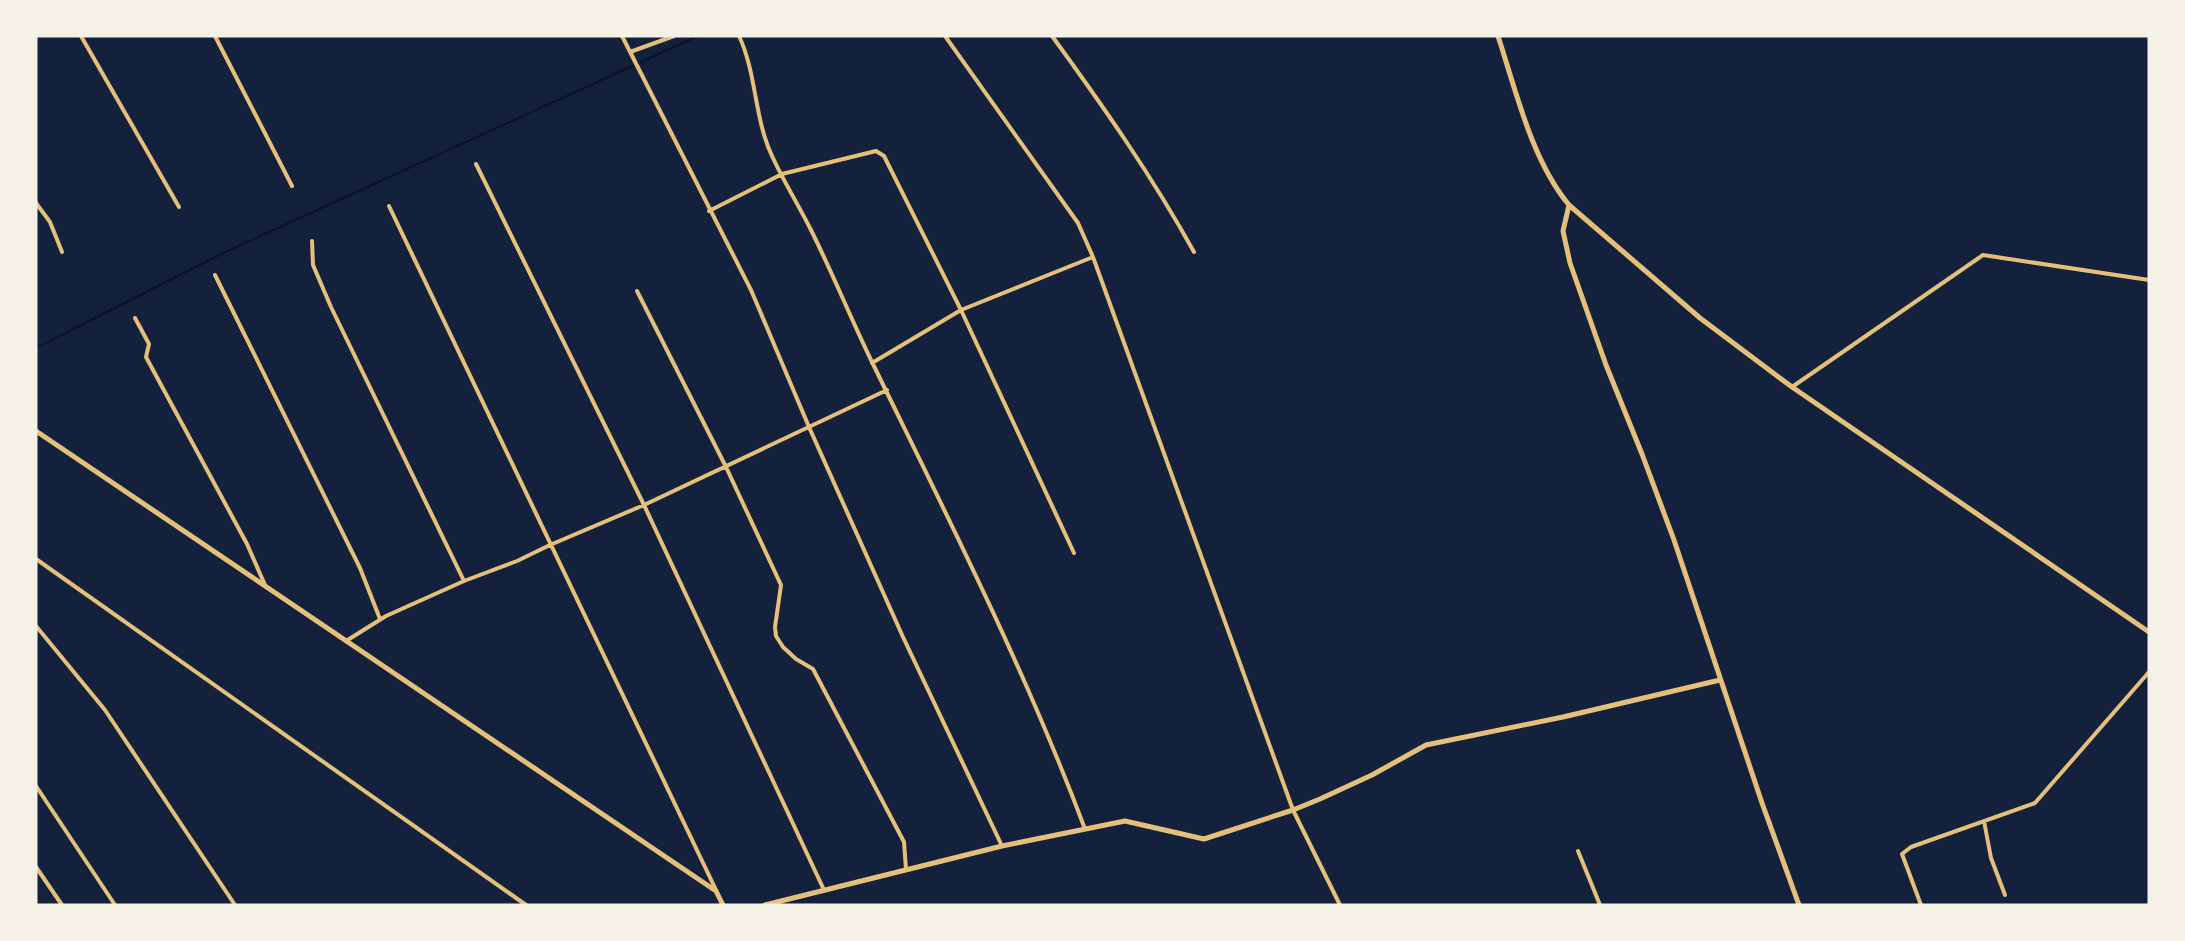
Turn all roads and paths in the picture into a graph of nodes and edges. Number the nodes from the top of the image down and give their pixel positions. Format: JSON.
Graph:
{"nodes":[{"id":1,"x":81,"y":36,"type":"edge"},
{"id":2,"x":215,"y":36,"type":"edge"},
{"id":3,"x":622,"y":36,"type":"edge"},
{"id":4,"x":674,"y":36,"type":"edge"},
{"id":5,"x":739,"y":36,"type":"edge"},
{"id":6,"x":945,"y":36,"type":"edge"},
{"id":7,"x":1052,"y":36,"type":"edge"},
{"id":8,"x":1498,"y":36,"type":"edge"},
{"id":9,"x":630,"y":52,"type":"junction"},
{"id":10,"x":476,"y":164,"type":"dead end"},
{"id":11,"x":782,"y":174,"type":"junction"},
{"id":12,"x":292,"y":186,"type":"dead end"},
{"id":13,"x":36,"y":203,"type":"edge"},
{"id":14,"x":1569,"y":205,"type":"junction"},
{"id":15,"x":389,"y":206,"type":"dead end"},
{"id":16,"x":179,"y":207,"type":"dead end"},
{"id":17,"x":709,"y":211,"type":"junction"},
{"id":18,"x":312,"y":241,"type":"dead end"},
{"id":19,"x":62,"y":252,"type":"dead end"},
{"id":20,"x":1194,"y":252,"type":"dead end"},
{"id":21,"x":1093,"y":257,"type":"junction"},
{"id":22,"x":215,"y":275,"type":"dead end"},
{"id":23,"x":2149,"y":280,"type":"edge"},
{"id":24,"x":637,"y":291,"type":"dead end"},
{"id":25,"x":961,"y":310,"type":"junction"},
{"id":26,"x":135,"y":318,"type":"dead end"},
{"id":27,"x":872,"y":363,"type":"junction"},
{"id":28,"x":1792,"y":387,"type":"junction"},
{"id":29,"x":887,"y":390,"type":"junction"},
{"id":30,"x":809,"y":427,"type":"junction"},
{"id":31,"x":36,"y":431,"type":"edge"},
{"id":32,"x":726,"y":467,"type":"junction"},
{"id":33,"x":644,"y":505,"type":"junction"},
{"id":34,"x":549,"y":545,"type":"junction"},
{"id":35,"x":1074,"y":553,"type":"dead end"},
{"id":36,"x":36,"y":559,"type":"edge"},
{"id":37,"x":464,"y":581,"type":"junction"},
{"id":38,"x":265,"y":585,"type":"junction"},
{"id":39,"x":380,"y":619,"type":"junction"},
{"id":40,"x":36,"y":626,"type":"edge"},
{"id":41,"x":2149,"y":632,"type":"edge"},
{"id":42,"x":346,"y":641,"type":"junction"},
{"id":43,"x":2149,"y":672,"type":"edge"},
{"id":44,"x":1720,"y":680,"type":"junction"},
{"id":45,"x":36,"y":786,"type":"edge"},
{"id":46,"x":1293,"y":810,"type":"junction"},
{"id":47,"x":1984,"y":821,"type":"junction"},
{"id":48,"x":1085,"y":830,"type":"junction"},
{"id":49,"x":1002,"y":846,"type":"junction"},
{"id":50,"x":1578,"y":851,"type":"dead end"},
{"id":51,"x":36,"y":867,"type":"edge"},
{"id":52,"x":906,"y":869,"type":"junction"},
{"id":53,"x":824,"y":890,"type":"junction"},
{"id":54,"x":716,"y":891,"type":"junction"},
{"id":55,"x":2005,"y":895,"type":"dead end"},
{"id":56,"x":62,"y":905,"type":"edge"},
{"id":57,"x":115,"y":905,"type":"edge"},
{"id":58,"x":235,"y":905,"type":"edge"},
{"id":59,"x":526,"y":905,"type":"edge"},
{"id":60,"x":723,"y":905,"type":"edge"},
{"id":61,"x":765,"y":905,"type":"edge"},
{"id":62,"x":1340,"y":905,"type":"edge"},
{"id":63,"x":1600,"y":905,"type":"edge"},
{"id":64,"x":1799,"y":905,"type":"edge"},
{"id":65,"x":1921,"y":905,"type":"edge"}],
"edges":[{"from":1,"to":16,"type":"street"},
{"from":2,"to":12,"type":"street"},
{"from":3,"to":9,"type":"street"},
{"from":4,"to":9,"type":"street"},
{"from":5,"to":11,"type":"street"},
{"from":6,"to":21,"type":"street"},
{"from":7,"to":20,"type":"street"},
{"from":8,"to":14,"type":"street"},
{"from":9,"to":17,"type":"street"},
{"from":10,"to":33,"type":"street"},
{"from":11,"to":17,"type":"street"},
{"from":11,"to":25,"type":"street"},
{"from":11,"to":27,"type":"street"},
{"from":13,"to":19,"type":"street"},
{"from":14,"to":28,"type":"street"},
{"from":14,"to":44,"type":"street"},
{"from":15,"to":34,"type":"street"},
{"from":17,"to":30,"type":"street"},
{"from":18,"to":37,"type":"street"},
{"from":21,"to":25,"type":"street"},
{"from":21,"to":46,"type":"street"},
{"from":22,"to":39,"type":"street"},
{"from":23,"to":28,"type":"street"},
{"from":24,"to":32,"type":"street"},
{"from":25,"to":27,"type":"street"},
{"from":25,"to":35,"type":"street"},
{"from":26,"to":38,"type":"street"},
{"from":27,"to":29,"type":"street"},
{"from":28,"to":41,"type":"street"},
{"from":29,"to":30,"type":"street"},
{"from":29,"to":48,"type":"street"},
{"from":30,"to":32,"type":"street"},
{"from":30,"to":49,"type":"street"},
{"from":31,"to":38,"type":"street"},
{"from":32,"to":33,"type":"street"},
{"from":32,"to":52,"type":"street"},
{"from":33,"to":34,"type":"street"},
{"from":33,"to":53,"type":"street"},
{"from":34,"to":37,"type":"street"},
{"from":34,"to":54,"type":"street"},
{"from":36,"to":59,"type":"street"},
{"from":37,"to":39,"type":"street"},
{"from":38,"to":42,"type":"street"},
{"from":39,"to":42,"type":"street"},
{"from":40,"to":58,"type":"street"},
{"from":42,"to":54,"type":"street"},
{"from":43,"to":47,"type":"street"},
{"from":44,"to":46,"type":"street"},
{"from":44,"to":64,"type":"street"},
{"from":45,"to":57,"type":"street"},
{"from":46,"to":48,"type":"street"},
{"from":46,"to":62,"type":"street"},
{"from":47,"to":55,"type":"street"},
{"from":47,"to":65,"type":"street"},
{"from":48,"to":49,"type":"street"},
{"from":49,"to":52,"type":"street"},
{"from":50,"to":63,"type":"street"},
{"from":51,"to":56,"type":"street"},
{"from":52,"to":53,"type":"street"},
{"from":53,"to":61,"type":"street"},
{"from":54,"to":60,"type":"street"}]}
